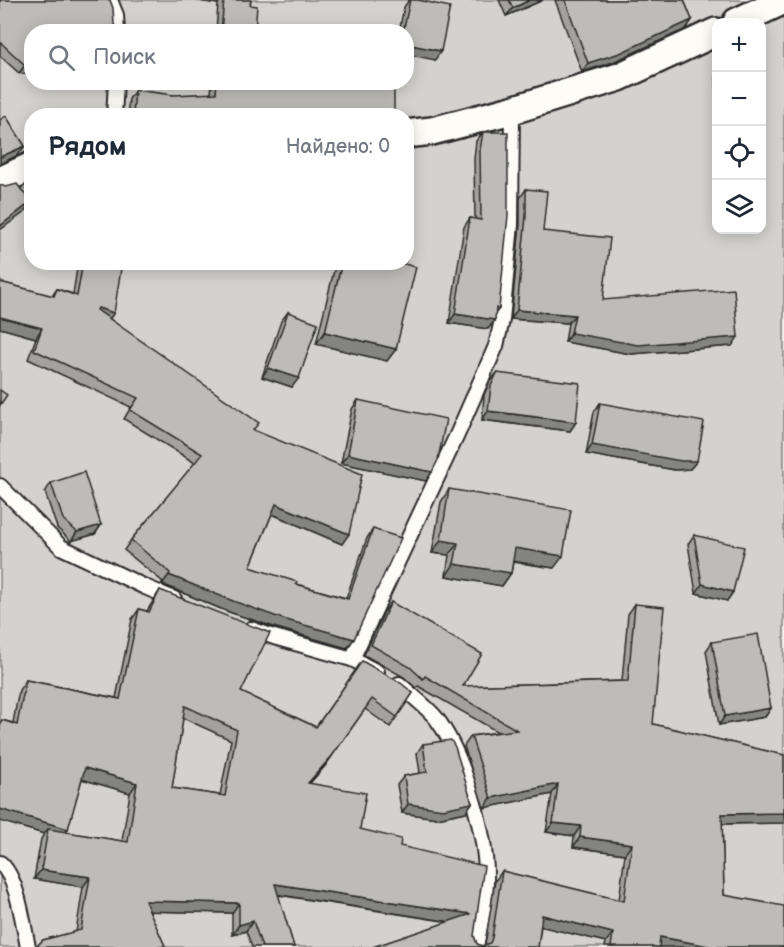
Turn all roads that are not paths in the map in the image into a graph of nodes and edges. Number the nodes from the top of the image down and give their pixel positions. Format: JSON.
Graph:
{"nodes":[{"id":1,"x":110,"y":0,"type":"edge"},
{"id":2,"x":784,"y":0,"type":"edge"},
{"id":3,"x":746,"y":18,"type":"edge"},
{"id":4,"x":117,"y":24,"type":"edge"},
{"id":5,"x":712,"y":34,"type":"edge"},
{"id":6,"x":116,"y":90,"type":"edge"},
{"id":7,"x":114,"y":108,"type":"edge"},
{"id":8,"x":512,"y":110,"type":"junction"},
{"id":9,"x":414,"y":133,"type":"edge"},
{"id":10,"x":24,"y":170,"type":"edge"},
{"id":11,"x":0,"y":181,"type":"edge"},
{"id":12,"x":0,"y":486,"type":"edge"},
{"id":13,"x":184,"y":603,"type":"edge"},
{"id":14,"x":233,"y":622,"type":"edge"},
{"id":15,"x":352,"y":659,"type":"junction"},
{"id":16,"x":0,"y":864,"type":"edge"},
{"id":17,"x":28,"y":947,"type":"edge"},
{"id":18,"x":476,"y":947,"type":"edge"}],
"edges":[{"from":1,"to":4,"type":"lane"},
{"from":2,"to":3,"type":"street"},
{"from":5,"to":8,"type":"street"},
{"from":6,"to":7,"type":"lane"},
{"from":8,"to":9,"type":"street"},
{"from":8,"to":15,"type":"lane"},
{"from":10,"to":11,"type":"street"},
{"from":12,"to":13,"type":"lane"},
{"from":14,"to":15,"type":"lane"},
{"from":15,"to":18,"type":"lane"},
{"from":16,"to":17,"type":"lane"}]}
